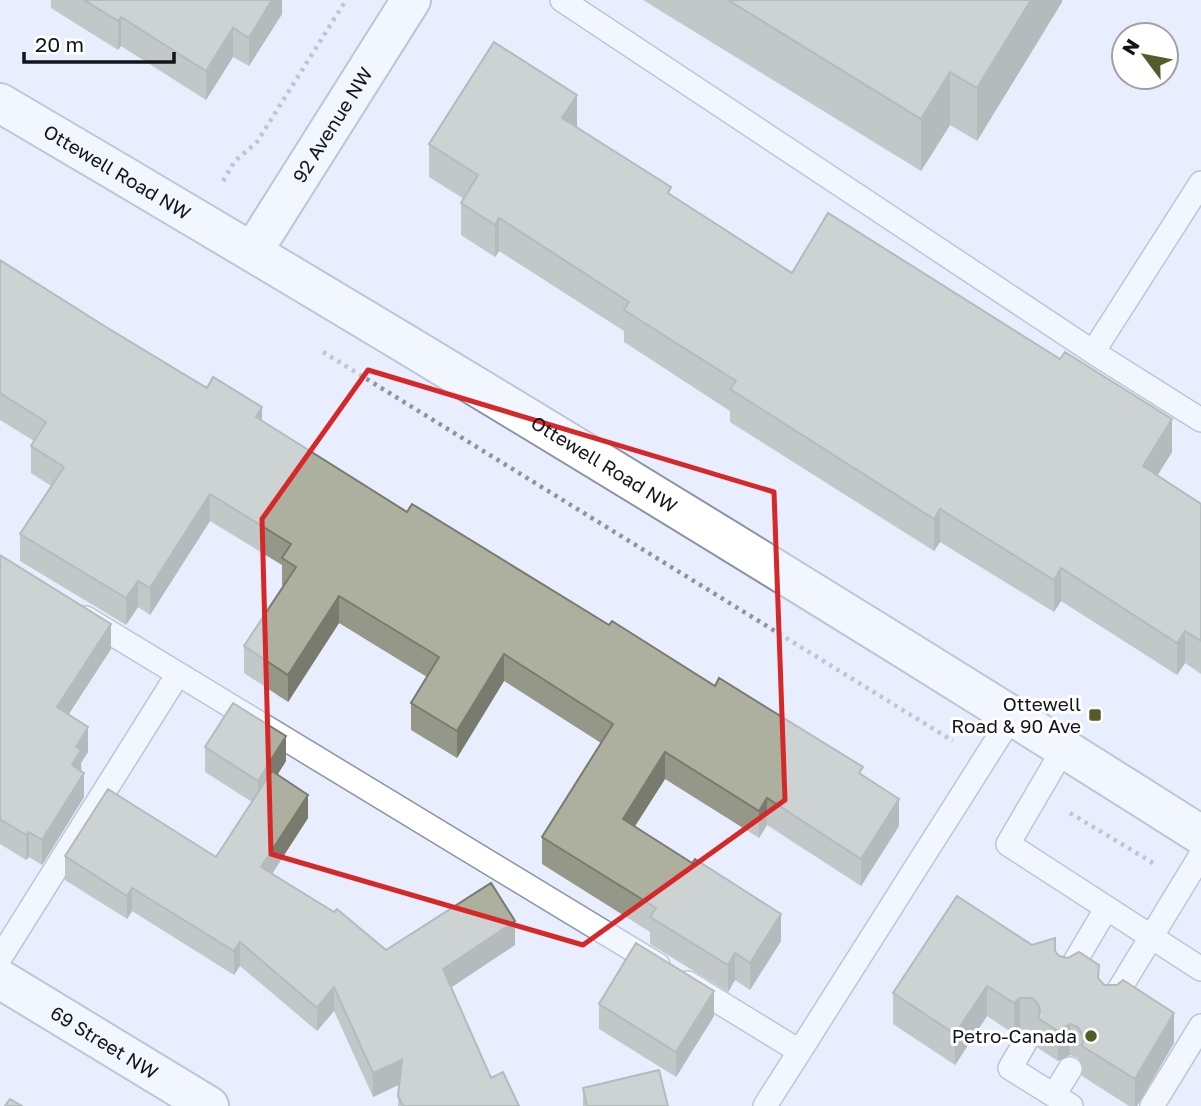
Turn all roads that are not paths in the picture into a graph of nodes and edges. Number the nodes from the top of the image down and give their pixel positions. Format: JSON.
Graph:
{"nodes":[{"id":1,"x":411,"y":0,"type":"edge"},
{"id":2,"x":562,"y":0,"type":"edge"},
{"id":3,"x":0,"y":103,"type":"edge"},
{"id":4,"x":1201,"y":183,"type":"edge"},
{"id":5,"x":253,"y":251,"type":"junction"},
{"id":6,"x":1093,"y":352,"type":"junction"},
{"id":7,"x":1201,"y":421,"type":"edge"},
{"id":8,"x":71,"y":608,"type":"edge"},
{"id":9,"x":178,"y":674,"type":"junction"},
{"id":10,"x":1012,"y":716,"type":"junction"},
{"id":11,"x":1064,"y":748,"type":"junction"},
{"id":12,"x":1201,"y":835,"type":"edge"},
{"id":13,"x":1201,"y":855,"type":"edge"},
{"id":14,"x":1106,"y":909,"type":"junction"},
{"id":15,"x":1151,"y":939,"type":"junction"},
{"id":16,"x":0,"y":958,"type":"edge"},
{"id":17,"x":1201,"y":970,"type":"edge"},
{"id":18,"x":1067,"y":975,"type":"edge"},
{"id":19,"x":0,"y":979,"type":"edge"},
{"id":20,"x":1111,"y":1003,"type":"edge"},
{"id":21,"x":1201,"y":1026,"type":"edge"},
{"id":22,"x":1026,"y":1041,"type":"dead end"},
{"id":23,"x":799,"y":1051,"type":"junction"},
{"id":24,"x":1070,"y":1069,"type":"dead end"},
{"id":25,"x":1063,"y":1101,"type":"edge"},
{"id":26,"x":209,"y":1106,"type":"edge"},
{"id":27,"x":765,"y":1106,"type":"edge"},
{"id":28,"x":1152,"y":1106,"type":"edge"}],
"edges":[{"from":1,"to":5,"type":"street","name":"92 Avenue NW"},
{"from":2,"to":6,"type":"lane"},
{"from":3,"to":5,"type":"street","name":"Ottewell Road NW"},
{"from":4,"to":6,"type":"lane"},
{"from":5,"to":10,"type":"street","name":"Ottewell Road NW"},
{"from":6,"to":7,"type":"lane"},
{"from":8,"to":9,"type":"lane"},
{"from":9,"to":16,"type":"lane"},
{"from":9,"to":23,"type":"lane"},
{"from":10,"to":11,"type":"street","name":"Ottewell Road NW"},
{"from":10,"to":23,"type":"lane"},
{"from":11,"to":12,"type":"street","name":"Ottewell Road NW"},
{"from":11,"to":14,"type":"lane"},
{"from":13,"to":15,"type":"lane"},
{"from":14,"to":15,"type":"lane"},
{"from":14,"to":18,"type":"lane"},
{"from":15,"to":17,"type":"lane"},
{"from":15,"to":20,"type":"lane"},
{"from":19,"to":26,"type":"street","name":"69 Street NW"},
{"from":21,"to":28,"type":"lane"},
{"from":22,"to":25,"type":"lane"},
{"from":23,"to":27,"type":"lane"},
{"from":24,"to":25,"type":"lane"}]}
